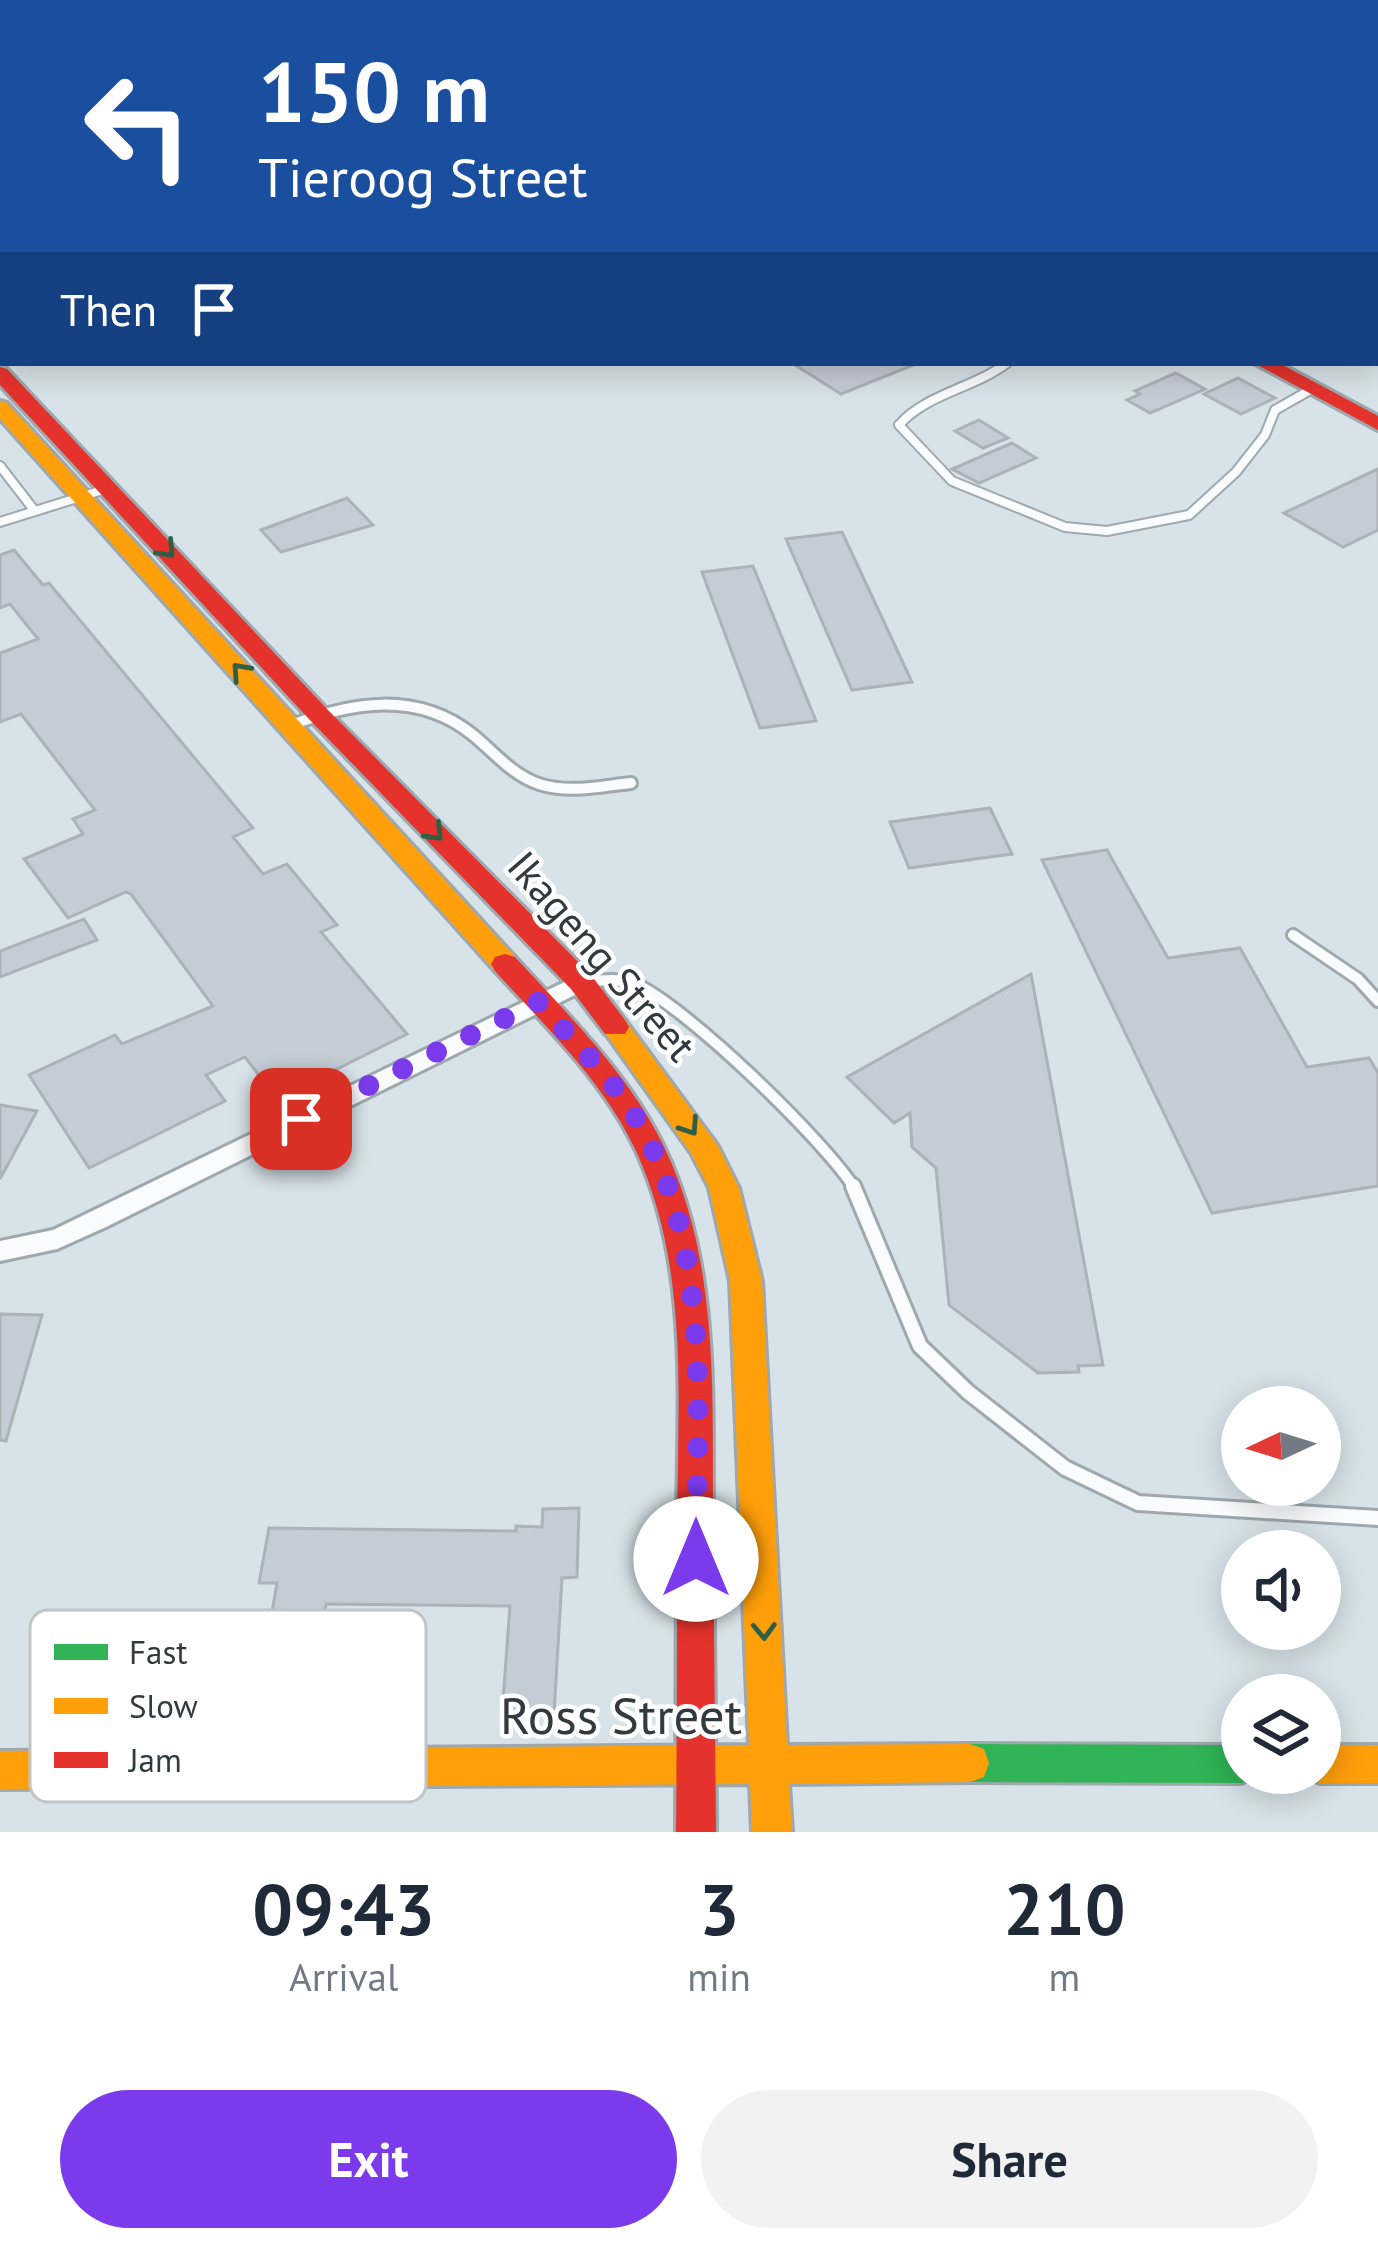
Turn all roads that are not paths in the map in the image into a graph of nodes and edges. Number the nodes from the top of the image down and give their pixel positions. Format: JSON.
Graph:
{"nodes":[{"id":1,"x":1002,"y":366,"type":"edge"},
{"id":2,"x":1279,"y":366,"type":"edge"},
{"id":3,"x":0,"y":373,"type":"edge"},
{"id":4,"x":1312,"y":388,"type":"junction"},
{"id":5,"x":0,"y":407,"type":"edge"},
{"id":6,"x":1378,"y":424,"type":"edge"},
{"id":7,"x":0,"y":466,"type":"edge"},
{"id":8,"x":96,"y":492,"type":"junction"},
{"id":9,"x":34,"y":510,"type":"junction"},
{"id":10,"x":0,"y":522,"type":"edge"},
{"id":11,"x":317,"y":713,"type":"junction"},
{"id":12,"x":289,"y":726,"type":"junction"},
{"id":13,"x":386,"y":783,"type":"junction"},
{"id":14,"x":631,"y":783,"type":"dead end"},
{"id":15,"x":353,"y":797,"type":"junction"},
{"id":16,"x":1294,"y":935,"type":"dead end"},
{"id":17,"x":581,"y":982,"type":"junction"},
{"id":18,"x":1378,"y":1001,"type":"edge"},
{"id":19,"x":538,"y":1002,"type":"junction"},
{"id":20,"x":0,"y":1252,"type":"edge"},
{"id":21,"x":1378,"y":1518,"type":"edge"},
{"id":22,"x":695,"y":1762,"type":"junction"},
{"id":23,"x":770,"y":1763,"type":"junction"},
{"id":24,"x":1221,"y":1764,"type":"edge"},
{"id":25,"x":1341,"y":1764,"type":"edge"},
{"id":26,"x":1378,"y":1764,"type":"edge"},
{"id":27,"x":426,"y":1765,"type":"edge"},
{"id":28,"x":0,"y":1770,"type":"edge"},
{"id":29,"x":30,"y":1770,"type":"edge"},
{"id":30,"x":696,"y":1832,"type":"edge"},
{"id":31,"x":772,"y":1832,"type":"edge"}],
"edges":[{"from":1,"to":4,"type":"lane"},
{"from":2,"to":4,"type":"street"},
{"from":3,"to":8,"type":"street","name":"Ikageng Street"},
{"from":4,"to":6,"type":"street"},
{"from":5,"to":8,"type":"street","name":"Ikageng Street"},
{"from":7,"to":9,"type":"lane"},
{"from":8,"to":9,"type":"lane"},
{"from":8,"to":11,"type":"street","name":"Ikageng Street","one_way":true},
{"from":12,"to":8,"type":"street","name":"Ikageng Street","one_way":true},
{"from":9,"to":10,"type":"lane"},
{"from":11,"to":12,"type":"lane"},
{"from":11,"to":13,"type":"street","name":"Ikageng Street"},
{"from":11,"to":14,"type":"lane"},
{"from":12,"to":15,"type":"street","name":"Ikageng Street"},
{"from":13,"to":15,"type":"street"},
{"from":13,"to":17,"type":"street","name":"Ikageng Street","one_way":true},
{"from":15,"to":19,"type":"street","name":"Ikageng Street"},
{"from":16,"to":18,"type":"lane"},
{"from":17,"to":19,"type":"street"},
{"from":17,"to":21,"type":"lane"},
{"from":17,"to":23,"type":"street","name":"Ikageng Street","one_way":true},
{"from":19,"to":20,"type":"street"},
{"from":19,"to":22,"type":"street","name":"Ikageng Street"},
{"from":22,"to":23,"type":"street","name":"Ross Street"},
{"from":22,"to":27,"type":"street","name":"Ross Street"},
{"from":22,"to":30,"type":"street","name":"Ikageng Street"},
{"from":23,"to":24,"type":"street","name":"Ross Street"},
{"from":23,"to":31,"type":"street","name":"Ikageng Street"},
{"from":25,"to":26,"type":"street"},
{"from":28,"to":29,"type":"street","name":"Ross Street"}]}
